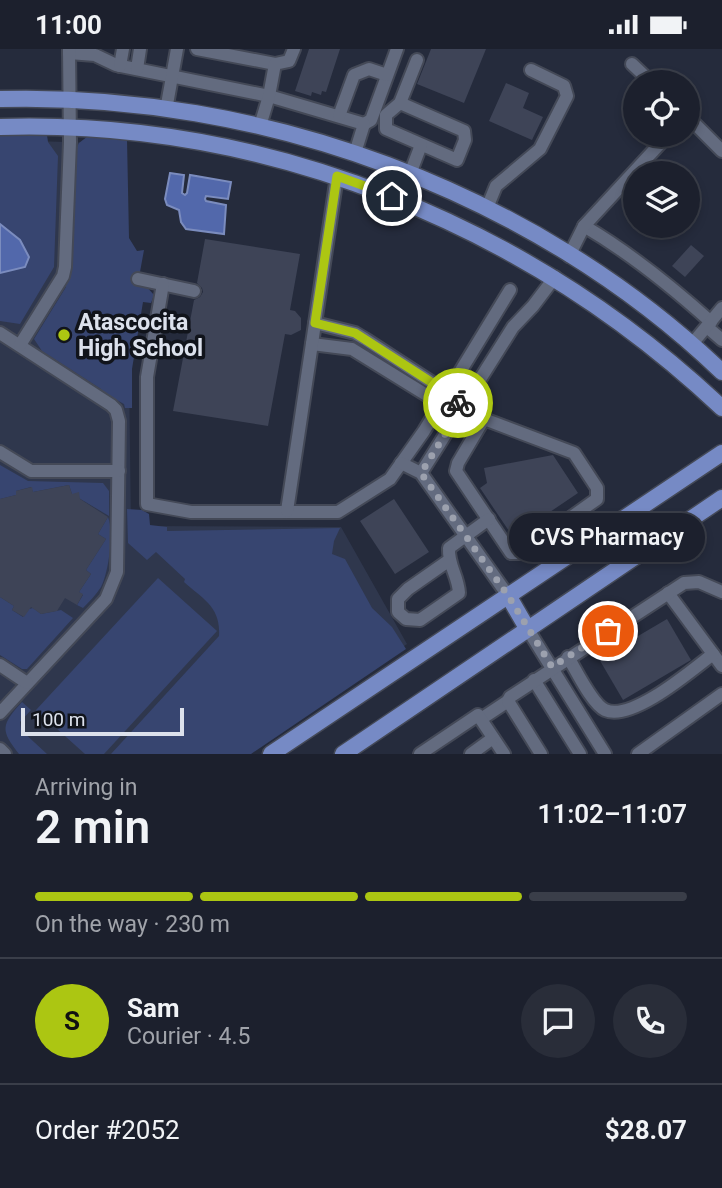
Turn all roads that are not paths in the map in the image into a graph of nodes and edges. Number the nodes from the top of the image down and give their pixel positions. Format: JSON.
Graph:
{"nodes":[{"id":1,"x":115,"y":49,"type":"edge"},
{"id":2,"x":123,"y":49,"type":"edge"},
{"id":3,"x":132,"y":49,"type":"edge"},
{"id":4,"x":140,"y":49,"type":"edge"},
{"id":5,"x":177,"y":49,"type":"edge"},
{"id":6,"x":197,"y":49,"type":"edge"},
{"id":7,"x":295,"y":49,"type":"edge"},
{"id":8,"x":397,"y":49,"type":"edge"},
{"id":9,"x":69,"y":51,"type":"edge"},
{"id":10,"x":417,"y":60,"type":"dead end"},
{"id":11,"x":275,"y":64,"type":"junction"},
{"id":12,"x":632,"y":64,"type":"dead end"},
{"id":13,"x":125,"y":66,"type":"junction"},
{"id":14,"x":531,"y":70,"type":"dead end"},
{"id":15,"x":638,"y":70,"type":"edge"},
{"id":16,"x":387,"y":75,"type":"junction"},
{"id":17,"x":172,"y":76,"type":"junction"},
{"id":18,"x":270,"y":96,"type":"junction"},
{"id":19,"x":0,"y":99,"type":"edge"},
{"id":20,"x":69,"y":99,"type":"junction"},
{"id":21,"x":400,"y":103,"type":"junction"},
{"id":22,"x":166,"y":110,"type":"junction"},
{"id":23,"x":339,"y":116,"type":"junction"},
{"id":24,"x":364,"y":124,"type":"junction"},
{"id":25,"x":260,"y":126,"type":"junction"},
{"id":26,"x":0,"y":127,"type":"edge"},
{"id":27,"x":68,"y":127,"type":"junction"},
{"id":28,"x":700,"y":129,"type":"edge"},
{"id":29,"x":421,"y":145,"type":"junction"},
{"id":30,"x":657,"y":147,"type":"edge"},
{"id":31,"x":722,"y":151,"type":"edge"},
{"id":32,"x":355,"y":153,"type":"junction"},
{"id":33,"x":410,"y":174,"type":"junction"},
{"id":34,"x":337,"y":176,"type":"junction"},
{"id":35,"x":487,"y":208,"type":"junction"},
{"id":36,"x":584,"y":226,"type":"junction"},
{"id":37,"x":569,"y":256,"type":"junction"},
{"id":38,"x":555,"y":277,"type":"junction"},
{"id":39,"x":138,"y":279,"type":"dead end"},
{"id":40,"x":163,"y":284,"type":"junction"},
{"id":41,"x":510,"y":290,"type":"dead end"},
{"id":42,"x":194,"y":291,"type":"dead end"},
{"id":43,"x":722,"y":308,"type":"edge"},
{"id":44,"x":315,"y":323,"type":"junction"},
{"id":45,"x":709,"y":324,"type":"junction"},
{"id":46,"x":0,"y":333,"type":"edge"},
{"id":47,"x":722,"y":340,"type":"edge"},
{"id":48,"x":312,"y":344,"type":"junction"},
{"id":49,"x":692,"y":344,"type":"junction"},
{"id":50,"x":20,"y":345,"type":"junction"},
{"id":51,"x":722,"y":372,"type":"edge"},
{"id":52,"x":444,"y":398,"type":"junction"},
{"id":53,"x":462,"y":407,"type":"junction"},
{"id":54,"x":722,"y":408,"type":"edge"},
{"id":55,"x":484,"y":419,"type":"junction"},
{"id":56,"x":0,"y":452,"type":"edge"},
{"id":57,"x":722,"y":453,"type":"edge"},
{"id":58,"x":401,"y":463,"type":"junction"},
{"id":59,"x":119,"y":471,"type":"junction"},
{"id":60,"x":421,"y":473,"type":"junction"},
{"id":61,"x":722,"y":498,"type":"edge"},
{"id":62,"x":287,"y":511,"type":"junction"},
{"id":63,"x":489,"y":519,"type":"junction"},
{"id":64,"x":465,"y":535,"type":"junction"},
{"id":65,"x":448,"y":561,"type":"junction"},
{"id":66,"x":722,"y":592,"type":"edge"},
{"id":67,"x":668,"y":593,"type":"junction"},
{"id":68,"x":509,"y":597,"type":"junction"},
{"id":69,"x":527,"y":628,"type":"junction"},
{"id":70,"x":713,"y":654,"type":"junction"},
{"id":71,"x":568,"y":657,"type":"junction"},
{"id":72,"x":0,"y":665,"type":"edge"},
{"id":73,"x":722,"y":666,"type":"edge"},
{"id":74,"x":552,"y":667,"type":"junction"},
{"id":75,"x":534,"y":680,"type":"junction"},
{"id":76,"x":27,"y":683,"type":"junction"},
{"id":77,"x":722,"y":694,"type":"edge"},
{"id":78,"x":508,"y":701,"type":"junction"},
{"id":79,"x":0,"y":713,"type":"edge"},
{"id":80,"x":481,"y":719,"type":"junction"},
{"id":81,"x":494,"y":739,"type":"junction"},
{"id":82,"x":656,"y":748,"type":"edge"},
{"id":83,"x":0,"y":749,"type":"edge"},
{"id":84,"x":273,"y":753,"type":"edge"},
{"id":85,"x":5,"y":754,"type":"edge"},
{"id":86,"x":343,"y":754,"type":"edge"},
{"id":87,"x":420,"y":754,"type":"edge"},
{"id":88,"x":471,"y":754,"type":"edge"},
{"id":89,"x":504,"y":754,"type":"edge"},
{"id":90,"x":541,"y":754,"type":"edge"},
{"id":91,"x":580,"y":754,"type":"edge"},
{"id":92,"x":605,"y":754,"type":"edge"},
{"id":93,"x":638,"y":754,"type":"edge"}],
"edges":[{"from":1,"to":13,"type":"street"},
{"from":2,"to":13,"type":"street"},
{"from":3,"to":13,"type":"street"},
{"from":4,"to":13,"type":"street"},
{"from":5,"to":17,"type":"street"},
{"from":6,"to":11,"type":"street"},
{"from":7,"to":11,"type":"street"},
{"from":8,"to":16,"type":"street"},
{"from":9,"to":13,"type":"street"},
{"from":9,"to":20,"type":"street"},
{"from":10,"to":21,"type":"street"},
{"from":11,"to":18,"type":"street"},
{"from":12,"to":15,"type":"street"},
{"from":13,"to":17,"type":"street"},
{"from":14,"to":35,"type":"street"},
{"from":16,"to":23,"type":"street"},
{"from":16,"to":24,"type":"street"},
{"from":17,"to":18,"type":"street"},
{"from":17,"to":22,"type":"street"},
{"from":18,"to":23,"type":"street"},
{"from":18,"to":25,"type":"street"},
{"from":19,"to":20,"type":"main road"},
{"from":20,"to":22,"type":"main road"},
{"from":20,"to":27,"type":"street"},
{"from":21,"to":29,"type":"street"},
{"from":21,"to":29,"type":"street"},
{"from":22,"to":25,"type":"main road"},
{"from":23,"to":24,"type":"street"},
{"from":24,"to":32,"type":"street"},
{"from":25,"to":32,"type":"main road"},
{"from":26,"to":27,"type":"main road"},
{"from":27,"to":34,"type":"main road"},
{"from":27,"to":50,"type":"street"},
{"from":28,"to":31,"type":"street"},
{"from":29,"to":33,"type":"street"},
{"from":30,"to":36,"type":"street"},
{"from":32,"to":33,"type":"main road"},
{"from":33,"to":35,"type":"main road"},
{"from":34,"to":38,"type":"main road"},
{"from":34,"to":44,"type":"street"},
{"from":35,"to":37,"type":"main road"},
{"from":36,"to":37,"type":"street"},
{"from":36,"to":45,"type":"street"},
{"from":37,"to":38,"type":"main road"},
{"from":37,"to":49,"type":"main road"},
{"from":38,"to":53,"type":"street"},
{"from":38,"to":54,"type":"main road"},
{"from":39,"to":40,"type":"street"},
{"from":40,"to":42,"type":"street"},
{"from":40,"to":62,"type":"street"},
{"from":41,"to":52,"type":"street"},
{"from":43,"to":45,"type":"street"},
{"from":44,"to":48,"type":"street"},
{"from":44,"to":52,"type":"street"},
{"from":45,"to":47,"type":"street"},
{"from":45,"to":49,"type":"street"},
{"from":46,"to":50,"type":"street"},
{"from":48,"to":52,"type":"street"},
{"from":48,"to":62,"type":"street"},
{"from":49,"to":51,"type":"main road"},
{"from":50,"to":59,"type":"street"},
{"from":52,"to":53,"type":"street"},
{"from":52,"to":58,"type":"street"},
{"from":53,"to":55,"type":"street"},
{"from":53,"to":60,"type":"street"},
{"from":55,"to":63,"type":"street"},
{"from":55,"to":63,"type":"street"},
{"from":56,"to":59,"type":"street"},
{"from":57,"to":68,"type":"main road"},
{"from":58,"to":60,"type":"street"},
{"from":58,"to":62,"type":"street"},
{"from":59,"to":76,"type":"street"},
{"from":60,"to":64,"type":"street"},
{"from":61,"to":69,"type":"main road"},
{"from":63,"to":64,"type":"street"},
{"from":64,"to":65,"type":"street"},
{"from":64,"to":68,"type":"street"},
{"from":65,"to":65,"type":"street"},
{"from":66,"to":67,"type":"street"},
{"from":67,"to":70,"type":"street"},
{"from":67,"to":71,"type":"street"},
{"from":68,"to":69,"type":"main road"},
{"from":68,"to":84,"type":"main road"},
{"from":69,"to":74,"type":"street"},
{"from":69,"to":86,"type":"main road"},
{"from":70,"to":71,"type":"street"},
{"from":70,"to":73,"type":"street"},
{"from":71,"to":74,"type":"street"},
{"from":72,"to":76,"type":"street"},
{"from":74,"to":75,"type":"street"},
{"from":74,"to":92,"type":"street"},
{"from":75,"to":78,"type":"street"},
{"from":75,"to":91,"type":"street"},
{"from":76,"to":79,"type":"street"},
{"from":77,"to":82,"type":"street"},
{"from":78,"to":80,"type":"street"},
{"from":78,"to":90,"type":"street"},
{"from":80,"to":81,"type":"street"},
{"from":80,"to":87,"type":"street"},
{"from":81,"to":88,"type":"street"},
{"from":81,"to":89,"type":"street"},
{"from":82,"to":93,"type":"street"},
{"from":83,"to":85,"type":"street"}]}
